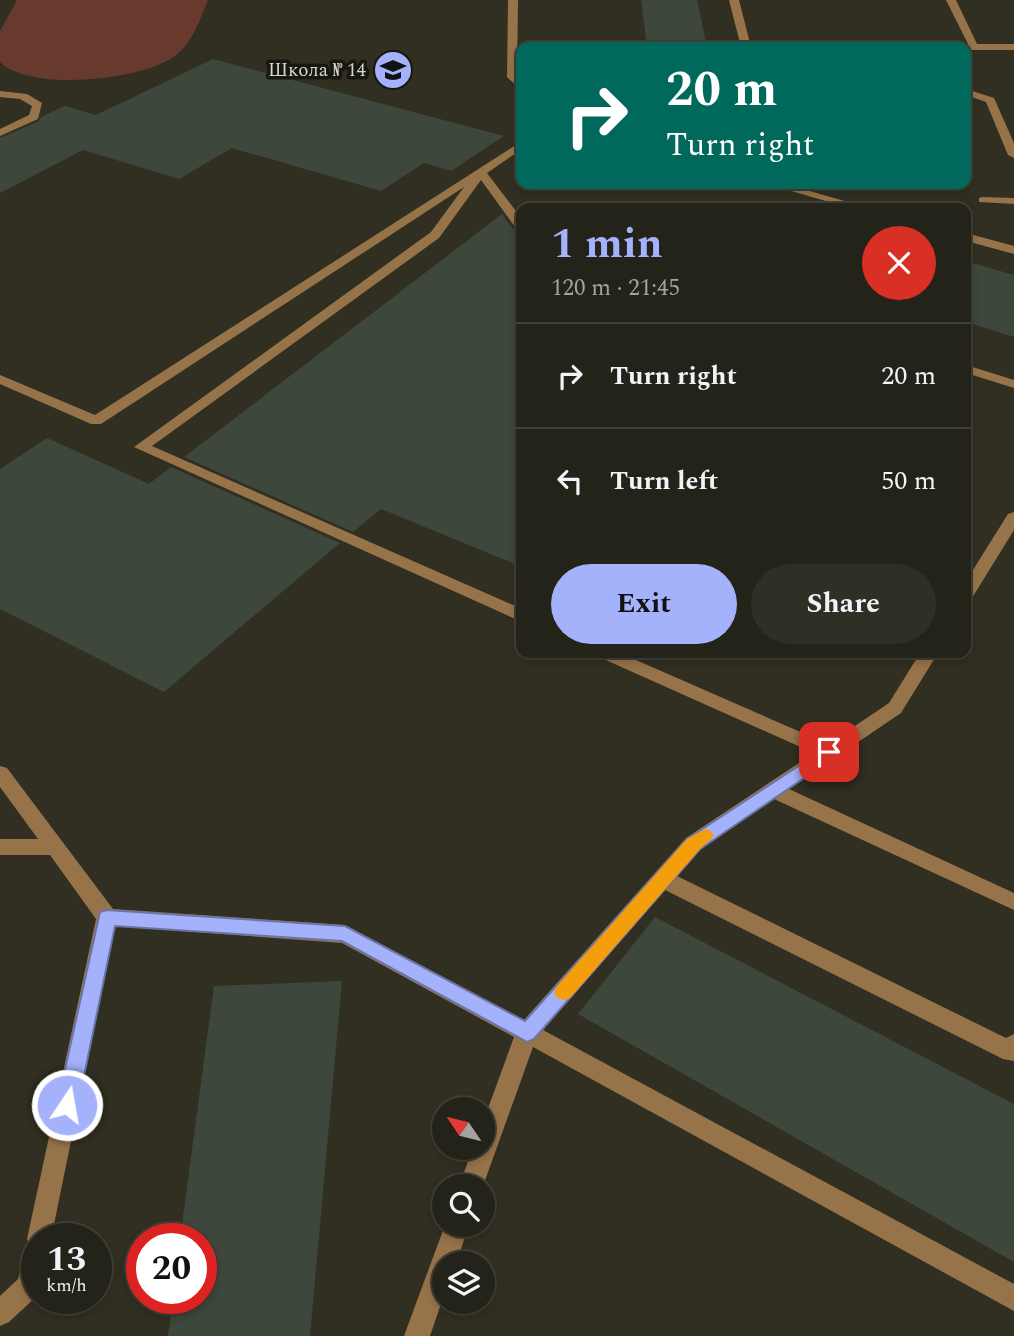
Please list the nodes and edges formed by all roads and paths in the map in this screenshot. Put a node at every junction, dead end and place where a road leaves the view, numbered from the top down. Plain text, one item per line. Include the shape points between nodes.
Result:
1 (513, 0) edge
2 (734, 0) edge
3 (951, 0) edge
4 (745, 42) edge
5 (968, 42) edge
6 (971, 47) edge
7 (1014, 47) edge
8 (516, 81) edge
9 (0, 94) edge
10 (971, 94) edge
11 (0, 134) edge
12 (516, 148) edge
13 (1014, 155) edge
14 (481, 172) junction
15 (792, 189) edge
16 (983, 200) dead end
17 (1014, 201) edge
18 (844, 203) edge
19 (516, 221) edge
20 (971, 238) edge
21 (1014, 250) edge
22 (971, 371) edge
23 (0, 379) edge
24 (1014, 384) edge
25 (19, 387) junction
26 (0, 398) edge
27 (1014, 517) edge
28 (971, 586) edge
29 (516, 613) edge
30 (616, 658) edge
31 (926, 658) edge
32 (829, 752) junction
33 (0, 773) edge
34 (773, 790) junction
35 (0, 847) edge
36 (54, 847) junction
37 (663, 879) junction
38 (1014, 902) edge
39 (107, 917) junction
40 (527, 1033) junction
41 (1014, 1044) edge
42 (475, 1174) edge
43 (42, 1223) edge
44 (453, 1237) edge
45 (21, 1293) edge
46 (1014, 1298) edge
47 (0, 1313) edge
48 (417, 1336) edge

1 - 8 lane via 512,77
2 - 4 lane
3 - 5 lane
6 - 7 lane
9 - 11 lane via 23,96 38,105 34,117
10 - 13 lane via 990,100
12 - 14 lane
14 - 19 lane
14 - 25 lane via 96,421
14 - 29 lane via 435,235 141,447
15 - 18 lane
16 - 17 lane
20 - 21 lane
22 - 24 lane
23 - 25 lane
25 - 26 lane
27 - 28 lane
30 - 32 lane
31 - 32 lane via 895,708
32 - 34 lane
33 - 36 lane
34 - 37 lane via 693,844
34 - 38 lane
35 - 36 lane
36 - 39 lane
37 - 40 lane
37 - 41 lane via 1010,1052
39 - 40 lane via 345,934
39 - 43 lane
40 - 42 lane
40 - 46 lane
44 - 48 lane
45 - 47 lane

